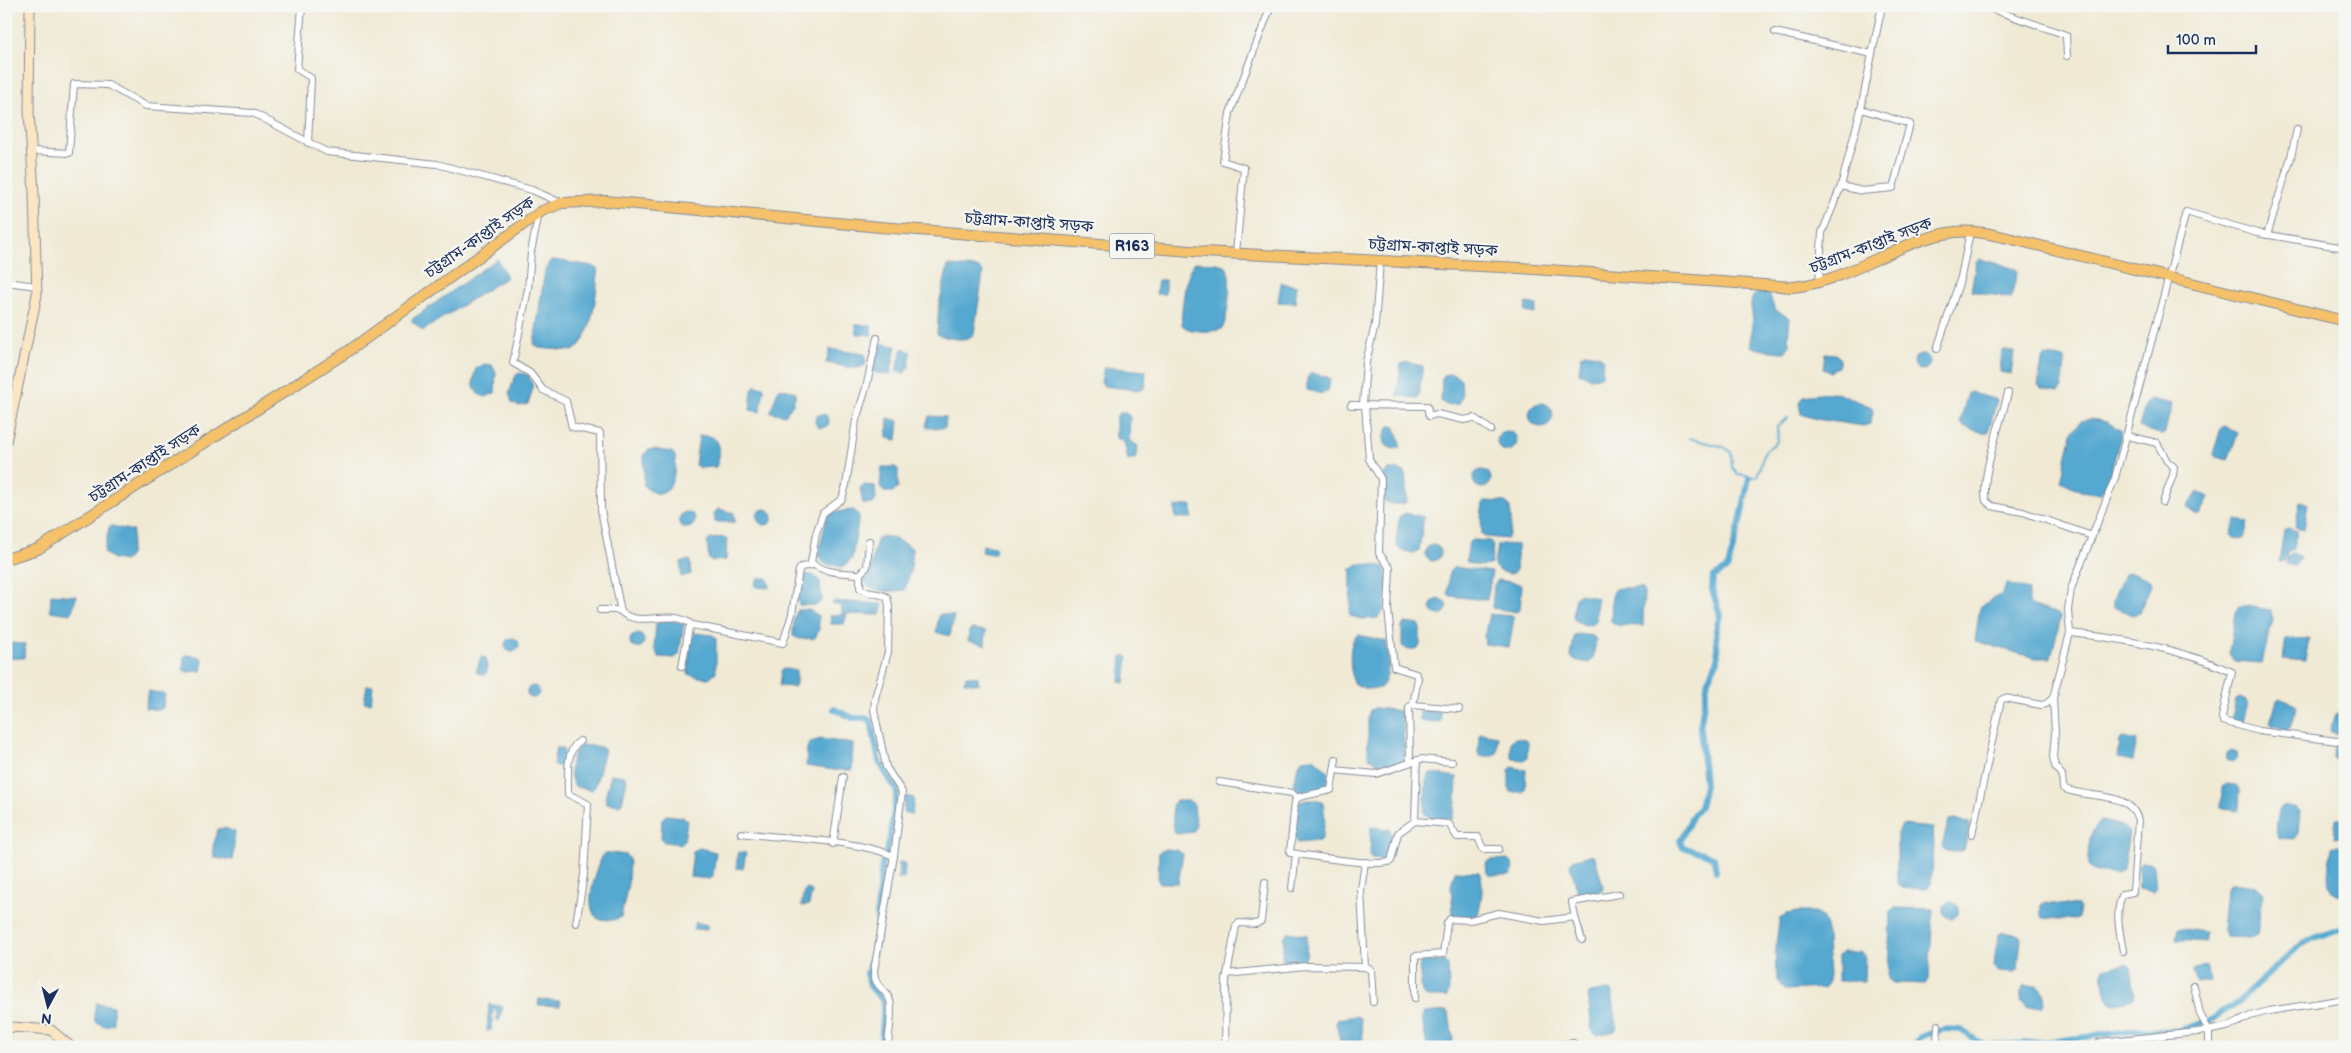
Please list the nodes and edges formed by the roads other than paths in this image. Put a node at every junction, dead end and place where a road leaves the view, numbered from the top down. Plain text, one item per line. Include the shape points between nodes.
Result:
1 (30, 6) edge
2 (302, 6) edge
3 (1271, 6) edge
4 (1882, 6) edge
5 (1983, 6) edge
6 (1775, 32) dead end
7 (1872, 54) junction
8 (2068, 56) dead end
9 (1861, 109) junction
10 (2297, 129) dead end
11 (308, 143) junction
12 (32, 150) junction
13 (1841, 186) junction
14 (562, 203) junction
15 (538, 213) junction
16 (1970, 232) junction
17 (2267, 235) junction
18 (2345, 248) edge
19 (1236, 253) junction
20 (1380, 261) junction
21 (2168, 279) junction
22 (6, 282) edge
23 (1819, 283) junction
24 (37, 286) junction
25 (2345, 321) edge
26 (877, 338) dead end
27 (1937, 349) dead end
28 (2008, 393) dead end
29 (1351, 405) dead end
30 (1364, 405) junction
31 (1491, 430) dead end
32 (2128, 436) junction
33 (6, 442) edge
34 (2163, 502) dead end
35 (2092, 536) junction
36 (869, 540) dead end
37 (6, 559) edge
38 (813, 565) junction
39 (860, 574) junction
40 (600, 610) dead end
41 (620, 610) junction
42 (692, 626) junction
43 (2070, 633) junction
44 (682, 666) dead end
45 (2053, 698) junction
46 (1413, 705) junction
47 (1459, 709) dead end
48 (580, 741) dead end
49 (2345, 742) edge
50 (1336, 759) dead end
51 (1413, 760) junction
52 (1452, 762) dead end
53 (1334, 770) junction
54 (843, 777) dead end
55 (1219, 782) dead end
56 (1297, 798) junction
57 (1415, 822) junction
58 (742, 834) dead end
59 (1972, 834) dead end
60 (832, 844) junction
61 (1499, 849) dead end
62 (1296, 854) junction
63 (894, 856) junction
64 (1365, 862) junction
65 (1265, 882) dead end
66 (1292, 888) dead end
67 (1619, 894) dead end
68 (1575, 917) junction
69 (576, 923) dead end
70 (1582, 940) dead end
71 (2123, 951) dead end
72 (1366, 967) junction
73 (1227, 974) junction
74 (2194, 986) dead end
75 (1415, 998) dead end
76 (2345, 999) edge
77 (1373, 1002) dead end
78 (1938, 1025) dead end
79 (6, 1029) edge
80 (2208, 1029) junction
81 (1937, 1041) dead end
82 (2100, 1042) dead end
83 (1573, 1043) dead end
84 (71, 1047) edge
85 (888, 1047) edge
86 (1225, 1047) edge
87 (1540, 1047) edge
88 (2209, 1047) edge

1 - 12 main road
2 - 11 street via 297,68 312,78
3 - 19 street via 1230,113 1223,162 1244,168
4 - 7 street
5 - 8 street via 2066,35
6 - 7 street
7 - 9 street
9 - 13 street
9 - 13 street via 1910,124 1908,133 1893,188 1862,191
10 - 17 street
11 - 12 street via 253,113 146,106 108,85 74,84 69,153
11 - 14 street via 326,152 436,164 532,190
12 - 24 main road
13 - 23 street via 1822,233
14 - 15 main road, চট্টগ্রাম-কাপ্তাই সড়ক / R163
14 - 19 main road, চট্টগ্রাম-কাপ্তাই সড়ক / R163 via 604,202 880,227
15 - 37 main road, চট্টগ্রাম-কাপ্তাই সড়ক / R163 via 347,352 47,543 28,554
15 - 41 street via 530,252 528,289 513,363 530,373 543,390 566,401 572,427 600,433 601,510
16 - 21 main road, চট্টগ্রাম-কাপ্তাই সড়ক / R163 via 2008,238
16 - 23 main road, চট্টগ্রাম-কাপ্তাই সড়ক / R163 via 1945,234 1916,243
16 - 27 street via 1961,277
17 - 18 street
17 - 21 street via 2186,212
19 - 20 main road, চট্টগ্রাম-কাপ্তাই সড়ক / R163
20 - 23 main road, চট্টগ্রাম-কাপ্তাই সড়ক / R163 via 1792,286
20 - 30 street via 1375,325 1366,362
21 - 25 main road, চট্টগ্রাম-কাপ্তাই সড়ক / R163
21 - 32 street
22 - 24 street
24 - 33 main road
26 - 38 street via 856,420 846,485 842,499 823,513 814,544
28 - 35 street via 1988,470 1984,490 1986,500 1992,506 2023,512
29 - 30 street
30 - 31 street via 1427,406 1429,416 1474,418
30 - 46 street via 1369,459 1381,479 1379,553 1390,568 1388,609 1394,667 1416,674
32 - 34 street via 2157,444 2166,461 2174,467
32 - 35 street
35 - 43 street via 2071,589 2068,610
36 - 39 street via 867,567
38 - 39 street
38 - 42 street via 798,570 792,614 783,643
39 - 63 street via 861,590 884,595 889,605 888,652 874,710 886,767 902,792
40 - 41 street
41 - 42 street via 627,617 653,620 670,617 684,619
42 - 44 street
43 - 45 street
43 - 49 street via 2131,640 2232,672 2223,721 2259,732
45 - 59 street via 2040,705 2001,700
45 - 71 street via 2053,757 2063,788 2128,804 2135,810 2138,820 2133,892 2123,894 2119,901
46 - 47 street
46 - 51 street via 1408,707
48 - 69 street via 571,753 568,772 568,794 588,804 584,875
50 - 53 street
51 - 52 street
51 - 53 street via 1376,774
51 - 57 street
53 - 56 street via 1331,790
54 - 60 street
55 - 56 street via 1292,793
56 - 62 street via 1290,853
57 - 61 street via 1449,824 1457,837 1478,837 1483,849
57 - 64 street via 1398,833 1391,861
58 - 60 street
60 - 63 street
62 - 64 street
62 - 66 street
63 - 85 street via 874,971 875,981 889,997 891,1005
64 - 72 street via 1361,890
65 - 73 street via 1262,919 1256,924 1237,924
67 - 68 street via 1572,902
68 - 70 street
68 - 75 street via 1544,920 1500,913 1470,920 1450,919 1443,954 1415,956
72 - 73 street via 1306,966
72 - 77 street via 1371,970 1373,979
73 - 86 street
74 - 80 street
76 - 80 street via 2269,1011 2231,1026
78 - 81 street
79 - 84 main road via 51,1030
80 - 82 street
80 - 88 street
83 - 87 street

